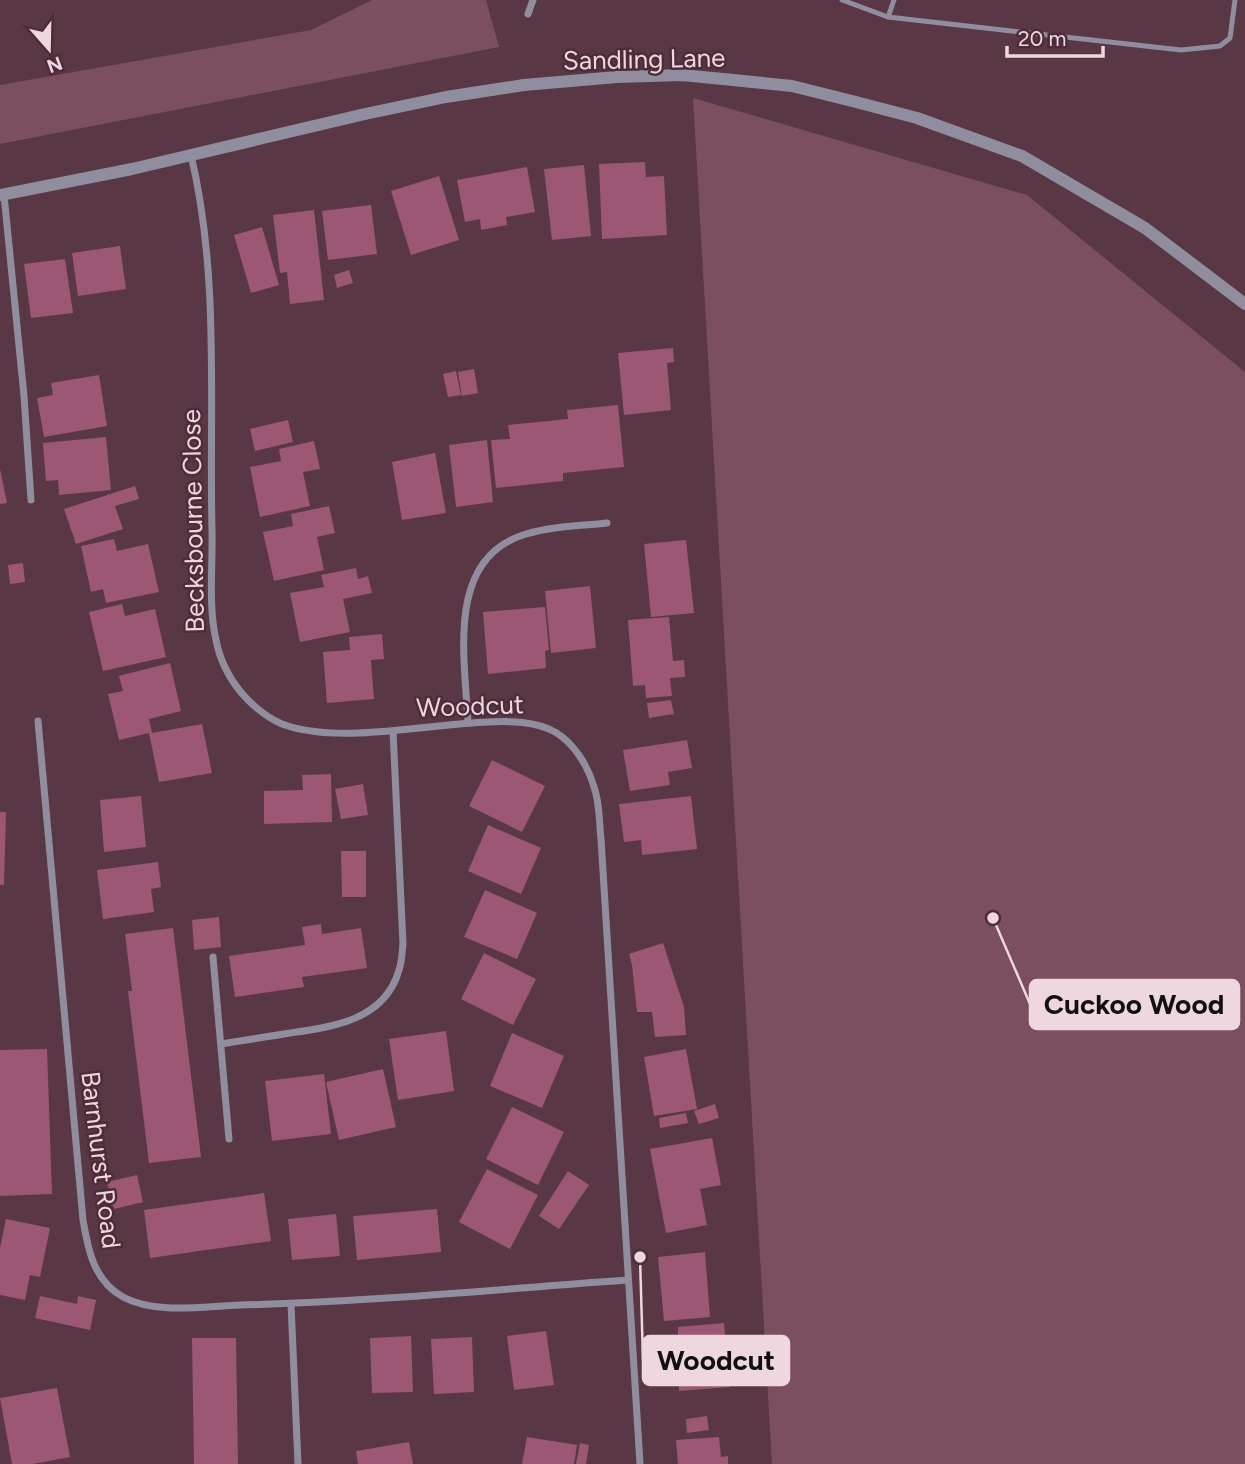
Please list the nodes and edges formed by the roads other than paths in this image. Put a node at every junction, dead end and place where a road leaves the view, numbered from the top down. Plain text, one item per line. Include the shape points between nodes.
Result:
1 (533, 0) edge
2 (842, 0) edge
3 (894, 0) edge
4 (1235, 0) edge
5 (528, 14) dead end
6 (888, 17) junction
7 (191, 155) junction
8 (2, 195) edge
9 (1245, 304) edge
10 (31, 500) dead end
11 (607, 523) dead end
12 (38, 721) dead end
13 (468, 723) junction
14 (393, 731) junction
15 (213, 957) dead end
16 (221, 1044) junction
17 (229, 1139) dead end
18 (628, 1280) junction
19 (291, 1304) junction
20 (298, 1464) edge
21 (640, 1464) edge

1 - 5 street
2 - 6 lane
3 - 6 lane
4 - 6 lane via 1230,38 1220,46 1181,50
7 - 8 street, Sandling Lane
7 - 9 street, Sandling Lane via 365,114 524,85 682,75 792,86 917,118 1022,156 1145,228
7 - 14 street, Becksbourne Close via 208,244 214,624 220,654 247,699 279,722 314,731
8 - 10 street
11 - 13 street via 524,534 493,552 480,567 465,612
12 - 19 street, Barnhurst Road via 73,1126 92,1263 111,1287 137,1302 165,1307
13 - 14 street, Woodcut
13 - 18 street, Woodcut via 526,723 553,731 573,747 595,789
14 - 16 street via 402,944 399,971 389,991 373,1009 333,1027
15 - 16 street
16 - 17 street
18 - 19 street, Barnhurst Road
18 - 21 street, Woodcut
19 - 20 street

